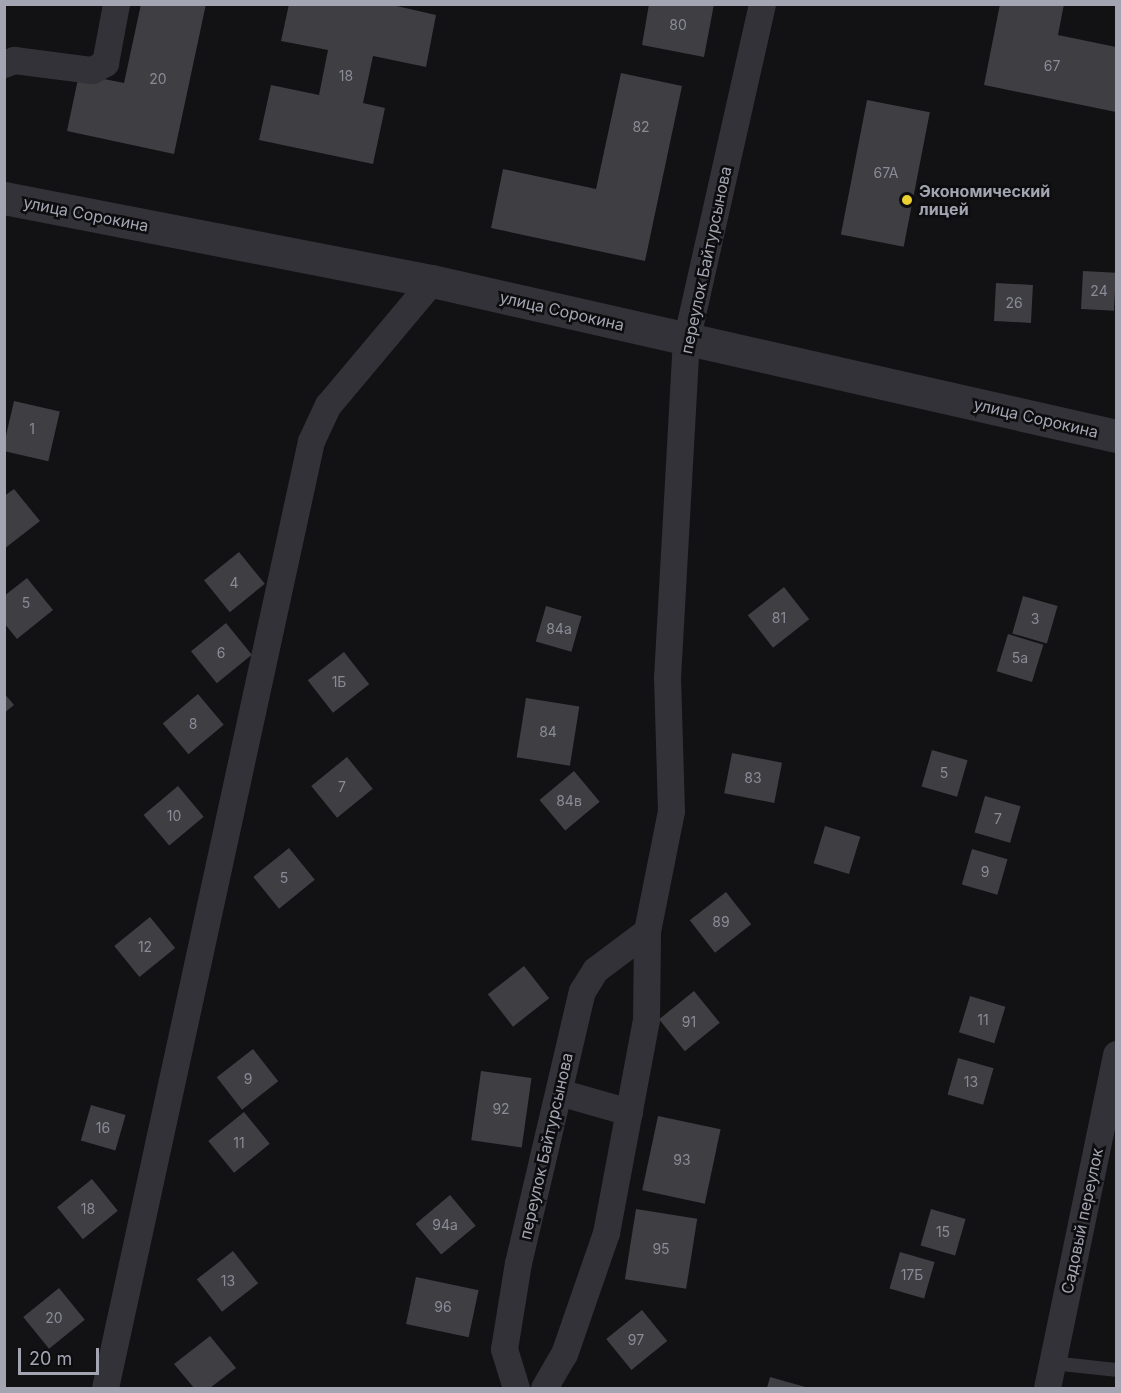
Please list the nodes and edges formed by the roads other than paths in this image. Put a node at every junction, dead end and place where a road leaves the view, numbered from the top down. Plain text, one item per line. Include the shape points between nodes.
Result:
1 (116, 4) edge
2 (762, 4) edge
3 (4, 64) edge
4 (4, 198) edge
5 (432, 281) junction
6 (686, 340) junction
7 (1116, 436) edge
8 (647, 931) junction
9 (1116, 1054) edge
10 (559, 1092) junction
11 (629, 1112) junction
12 (1052, 1362) junction
13 (1116, 1370) edge
14 (105, 1389) edge
15 (516, 1389) edge
16 (544, 1389) edge
17 (1047, 1389) edge

1 - 3 street via 105,63 92,70 14,60
2 - 6 street, переулок Байтурсынова
4 - 5 street, улица Сорокина
5 - 6 street, улица Сорокина
5 - 14 street via 328,405 311,441
6 - 7 street, улица Сорокина
6 - 8 street, переулок Байтурсынова via 667,678 670,811
8 - 10 street, переулок Байтурсынова via 595,970 582,991
8 - 11 street, переулок Байтурсынова via 646,1019
9 - 12 street, Садовый переулок
10 - 11 street
10 - 15 street, переулок Байтурсынова via 518,1263 504,1349
11 - 16 street, переулок Байтурсынова via 606,1233 564,1354
12 - 13 lane
12 - 17 street, Садовый переулок

